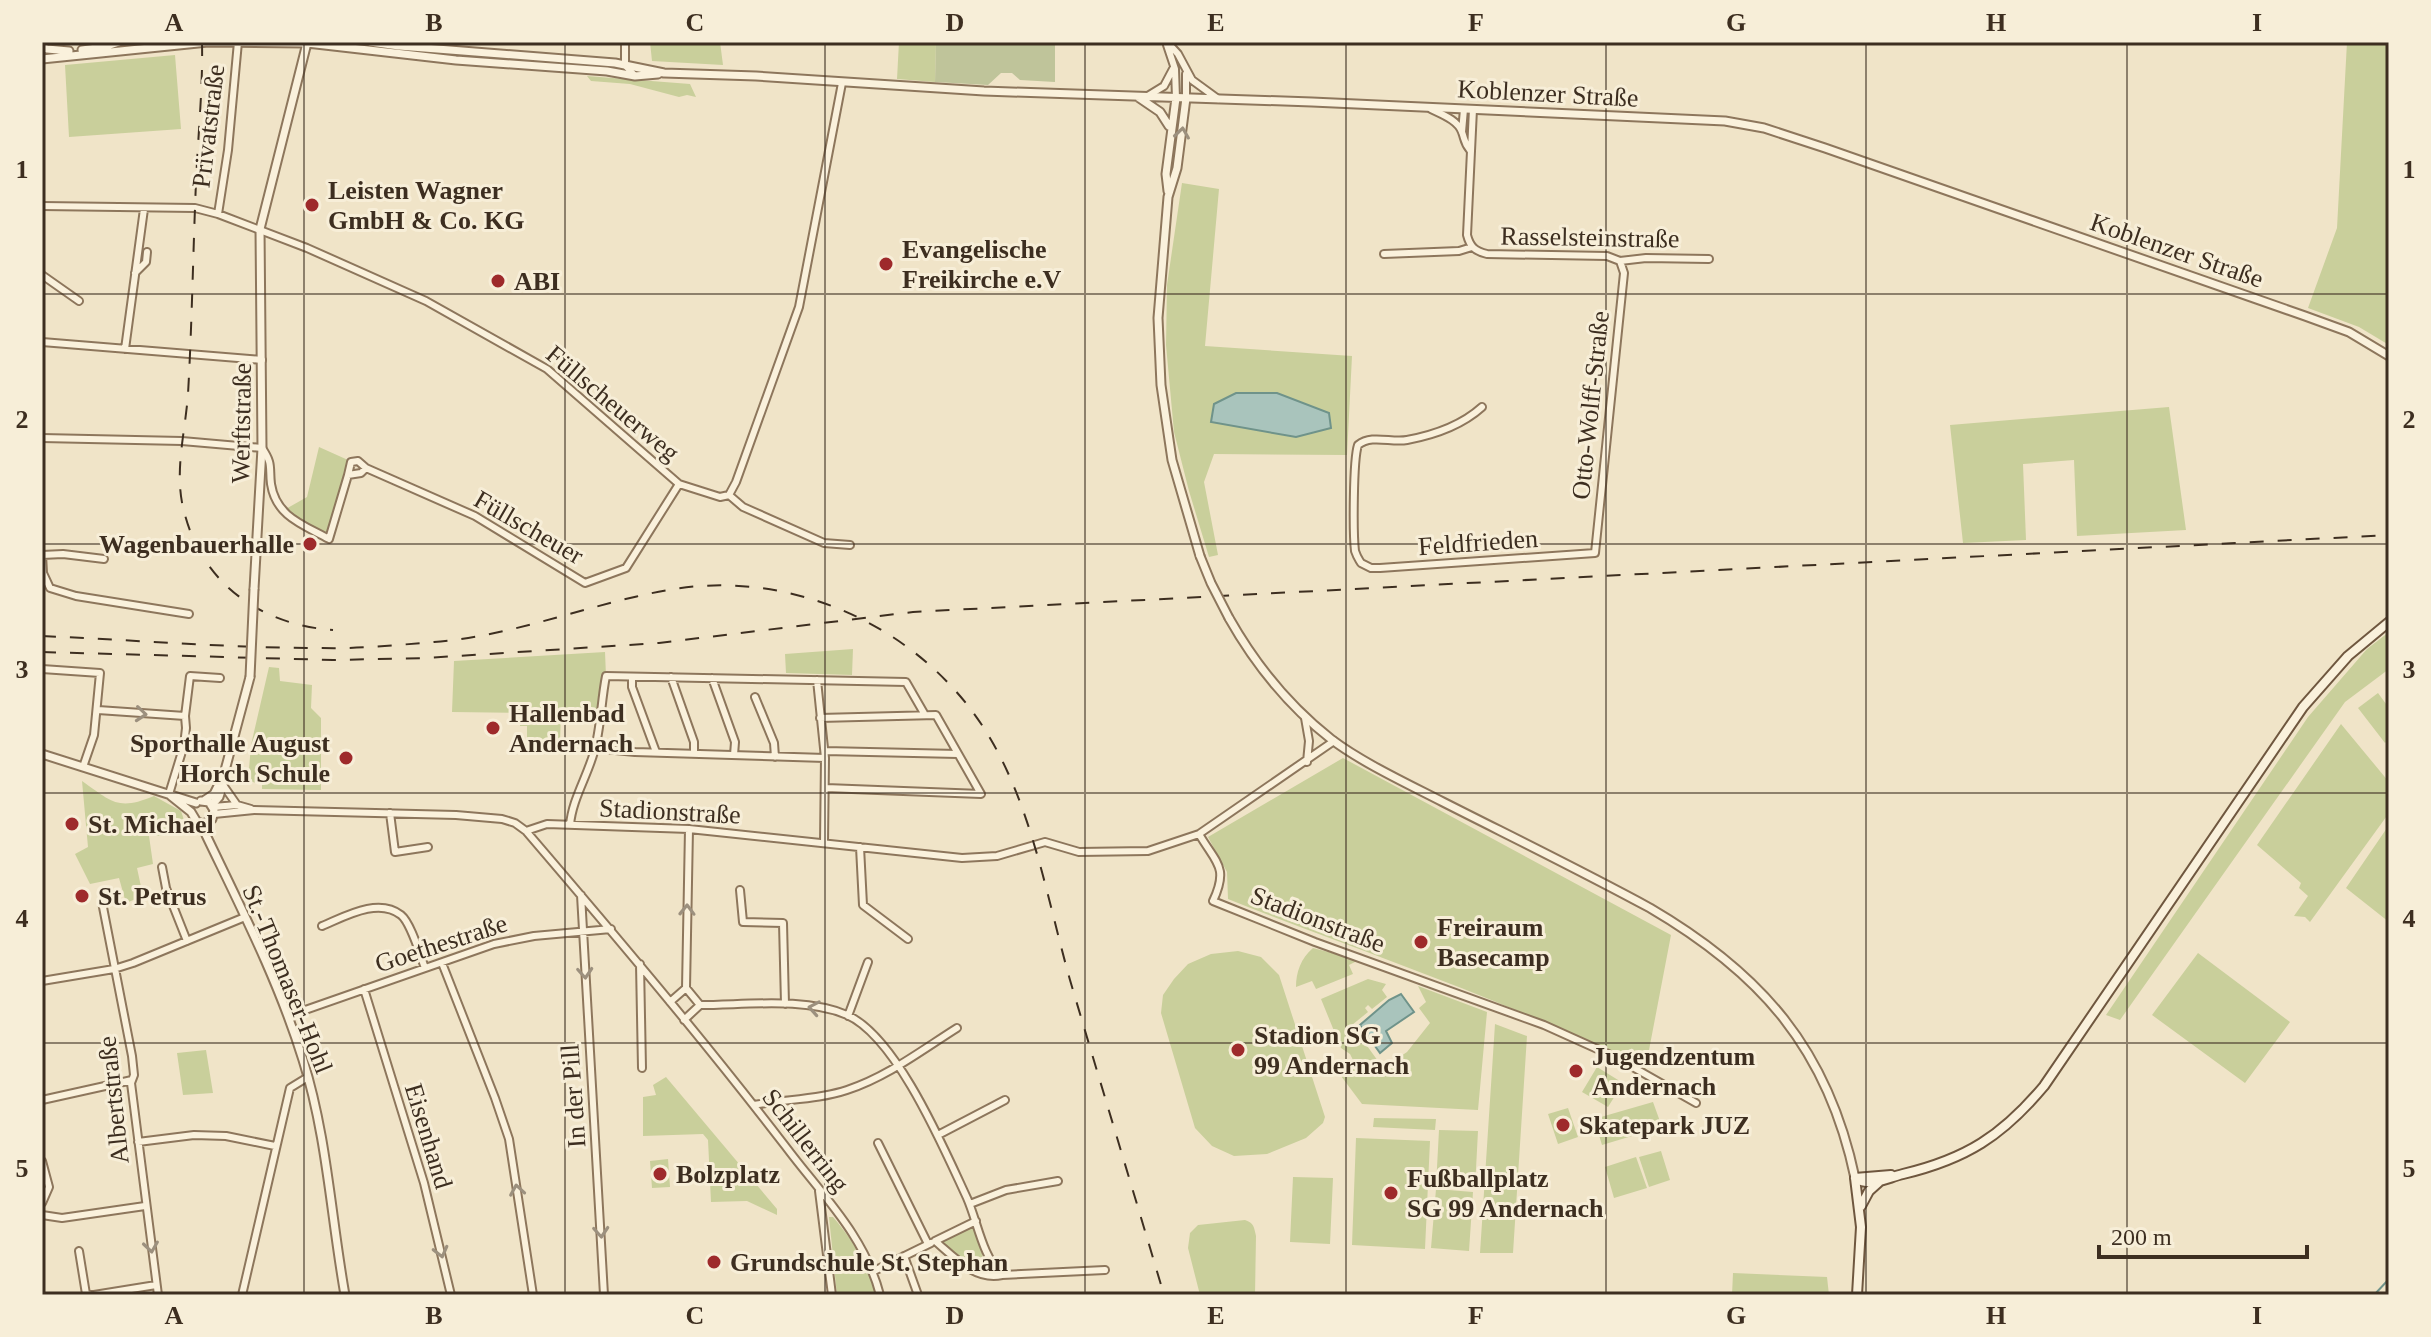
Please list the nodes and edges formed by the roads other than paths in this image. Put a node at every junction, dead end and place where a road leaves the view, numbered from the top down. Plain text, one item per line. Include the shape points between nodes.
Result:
1 (119, 42) edge
2 (238, 42) edge
3 (307, 42) edge
4 (370, 42) edge
5 (625, 42) edge
6 (1166, 42) edge
7 (42, 47) edge
8 (69, 51) junction
9 (42, 56) edge
10 (625, 65) junction
11 (1174, 65) junction
12 (1185, 70) junction
13 (611, 72) junction
14 (664, 73) junction
15 (635, 76) junction
16 (842, 83) junction
17 (1141, 97) junction
18 (1176, 98) junction
19 (1186, 98) junction
20 (1218, 99) junction
21 (1428, 107) junction
22 (1469, 109) junction
23 (1171, 130) junction
24 (1462, 132) junction
25 (1470, 150) junction
26 (1168, 197) junction
27 (42, 206) edge
28 (144, 209) junction
29 (218, 214) junction
30 (260, 229) junction
31 (1472, 247) junction
32 (147, 252) dead end
33 (1384, 254) dead end
34 (1709, 259) dead end
35 (1620, 261) junction
36 (135, 273) junction
37 (42, 275) edge
38 (79, 301) dead end
39 (42, 342) edge
40 (125, 349) junction
41 (2389, 356) edge
42 (262, 360) junction
43 (1482, 407) dead end
44 (42, 438) edge
45 (262, 448) junction
46 (366, 468) junction
47 (348, 475) junction
48 (679, 484) junction
49 (729, 495) junction
50 (850, 545) dead end
51 (1595, 553) joint
52 (42, 555) edge
53 (104, 559) dead end
54 (189, 614) dead end
55 (2389, 622) edge
56 (42, 669) edge
57 (632, 677) junction
58 (671, 677) junction
59 (220, 678) dead end
60 (712, 678) junction
61 (817, 680) junction
62 (755, 697) dead end
63 (98, 710) junction
64 (925, 715) junction
65 (185, 716) junction
66 (1305, 717) junction
67 (820, 718) junction
68 (1334, 741) junction
69 (595, 748) junction
70 (656, 752) junction
71 (42, 754) edge
72 (694, 754) junction
73 (958, 754) junction
74 (734, 755) junction
75 (825, 755) junction
76 (775, 757) junction
77 (1307, 762) junction
78 (83, 767) junction
79 (224, 774) junction
80 (223, 785) junction
81 (826, 788) junction
82 (170, 791) junction
83 (196, 803) junction
84 (237, 805) junction
85 (211, 806) junction
86 (254, 810) junction
87 (191, 812) junction
88 (390, 813) junction
89 (204, 824) junction
90 (570, 825) junction
91 (689, 829) junction
92 (526, 831) junction
93 (1199, 834) junction
94 (824, 843) junction
95 (428, 847) dead end
96 (860, 847) junction
97 (162, 867) dead end
98 (740, 890) dead end
99 (581, 895) junction
100 (102, 902) dead end
101 (245, 917) junction
102 (322, 926) dead end
103 (611, 929) junction
104 (582, 931) junction
105 (908, 939) dead end
106 (187, 941) junction
107 (868, 962) dead end
108 (442, 963) junction
109 (640, 964) junction
110 (425, 968) junction
111 (114, 969) junction
112 (42, 981) edge
113 (686, 988) junction
114 (364, 989) junction
115 (670, 1002) junction
116 (785, 1004) junction
117 (700, 1005) junction
118 (288, 1016) junction
119 (848, 1016) junction
120 (684, 1020) junction
121 (957, 1028) dead end
122 (898, 1065) junction
123 (642, 1068) dead end
124 (308, 1077) junction
125 (132, 1080) junction
126 (42, 1100) edge
127 (1005, 1100) dead end
128 (1696, 1103) dead end
129 (754, 1105) junction
130 (938, 1135) junction
131 (138, 1142) junction
132 (878, 1143) dead end
133 (275, 1146) junction
134 (42, 1161) edge
135 (1900, 1175) junction
136 (1855, 1178) junction
137 (1058, 1181) dead end
138 (1879, 1182) junction
139 (819, 1190) junction
140 (42, 1203) edge
141 (970, 1204) junction
142 (145, 1206) junction
143 (1860, 1211) junction
144 (42, 1215) edge
145 (976, 1221) junction
146 (931, 1243) junction
147 (79, 1251) dead end
148 (904, 1256) junction
149 (1105, 1270) dead end
150 (874, 1271) junction
151 (1002, 1275) junction
152 (156, 1285) junction
153 (1857, 1293) edge
154 (93, 1295) edge
155 (158, 1295) edge
156 (242, 1295) edge
157 (345, 1295) edge
158 (451, 1295) edge
159 (533, 1295) edge
160 (604, 1295) edge
161 (832, 1295) edge
162 (880, 1295) edge
163 (918, 1295) edge

1 - 8 street, Koblenzer Straße
2 - 3 street, Koblenzer Straße
2 - 9 street, Koblenzer Straße
2 - 29 street, Privatstraße
3 - 13 street, Koblenzer Straße
3 - 30 street, Werftstraße
4 - 10 street, Koblenzer Straße
5 - 10 street
6 - 11 street
6 - 12 street
7 - 8 street
8 - 9 street, Koblenzer Straße
10 - 13 street
10 - 14 street, Koblenzer Straße
10 - 15 street
11 - 17 street via 1164,86
11 - 18 street
12 - 19 street
12 - 20 street
13 - 15 street, Koblenzer Straße
14 - 15 street, Koblenzer Straße
14 - 16 street, Koblenzer Straße
16 - 17 street, Koblenzer Straße
16 - 49 street via 799,307
17 - 18 street, Koblenzer Straße
17 - 23 street
18 - 19 street, Koblenzer Straße
18 - 23 street
19 - 20 street, Koblenzer Straße
26 -> 19 street
20 - 21 street, Koblenzer Straße
21 - 22 street, Koblenzer Straße
21 - 24 street, Rasselsteinstraße
22 - 24 street, Rasselsteinstraße
22 - 25 street, Rasselsteinstraße
22 - 41 street, Koblenzer Straße via 1725,121 1764,128 2349,332
23 - 26 street
24 - 25 street, Rasselsteinstraße
25 - 31 street, Rasselsteinstraße via 1467,235
26 - 66 street, bridge via 1158,318 1172,460 1200,556 1229,618 1253,658
27 - 28 street, Füllscheuerweg
28 - 29 street, Füllscheuerweg via 195,208
28 - 36 street
29 - 30 street, Füllscheuerweg
30 - 42 street, Werftstraße
30 - 48 street, Füllscheuerweg via 426,301 547,369
31 - 33 street, Rasselsteinstraße
31 - 35 street, Rasselsteinstraße via 1487,254 1607,256
32 - 36 street via 146,262
34 - 35 street, Rasselsteinstraße
35 - 51 street, Otto-Wolff-Straße via 1624,273
36 - 40 street
37 - 38 street
39 - 40 street
40 - 42 street
42 - 45 street, Werftstraße
43 - 51 street, Feldfrieden via 1469,419 1428,434 1358,445 1357,558 1371,568
44 - 45 street
45 - 47 street via 283,513 329,539
45 - 79 street, Werftstraße, bridge via 250,677
46 - 47 street
46 - 47 street via 355,460
46 - 48 street, Füllscheuer via 475,516 585,583 626,568
48 - 49 street, Füllscheuerweg
49 - 50 street via 743,507 824,543
52 - 53 street
52 - 54 street via 50,588
55 - 135 main road via 2348,656 2303,707 2024,1110 1986,1142 1958,1157
56 - 63 street via 100,673
57 - 58 street
57 - 69 street via 606,676
57 - 70 street
58 - 60 street
58 - 72 street
59 - 65 street via 190,676
60 - 61 street
60 - 74 street via 735,742
61 - 64 street via 906,682
61 - 67 street
62 - 76 street
63 -> 65 street
63 - 78 street
64 - 67 street
64 - 73 street via 936,715
65 - 82 street via 184,745
66 - 68 street
66 - 77 street
67 - 75 street
68 - 77 street, Stadionstraße
68 - 136 street via 1650,908 1734,965 1775,1006 1808,1053 1834,1104
69 - 70 street
69 - 90 street
70 - 72 street
71 - 78 street
72 - 74 street
73 - 75 street
73 - 81 street via 981,794
74 - 76 street
75 - 76 street
75 - 81 street
77 - 93 street, Stadionstraße
78 - 82 street
79 - 80 street
79 - 85 street, Werftstraße
80 - 84 street
80 - 85 street
81 - 94 street
82 - 83 street
82 - 87 street
83 - 85 street
83 - 87 street
84 - 85 street, Schillerring
84 - 86 street, Schillerring
85 - 86 street, Schillerring
85 - 89 street via 212,819
86 - 88 street, Schillerring
87 - 89 street
88 - 92 street, Schillerring via 502,819
88 - 95 street via 395,852
89 - 101 street, St.-Thomaser-Hohl
90 - 91 street, Stadionstraße
90 - 92 street, Stadionstraße via 547,824
91 - 94 street, Stadionstraße
113 -> 91 street
92 - 99 street, Schillerring
93 - 96 street, Stadionstraße via 1148,851 1079,852 1045,842 997,856 962,858
93 - 128 street, Stadionstraße via 1221,871 1213,901 1544,1025
94 - 96 street, Stadionstraße
96 - 105 street via 863,905
97 - 106 street
98 - 116 street via 743,922 783,923
99 - 103 street, Schillerring
99 - 104 street, In der Pill
100 - 111 street, Albertstraße
101 - 106 street
101 - 118 street, St.-Thomaser-Hohl
102 - 110 street via 378,907 400,914
103 - 104 street, Goethestraße
103 - 109 street, Schillerring
104 - 108 street, Goethestraße via 494,944
104 -> 160 street, In der Pill
106 - 111 street
107 - 119 street
108 - 110 street, Goethestraße
159 -> 108 street via 509,1139
109 - 115 street, Schillerring
109 - 123 street
110 - 114 street, Goethestraße
111 - 112 street
111 - 125 street, Albertstraße
113 - 115 street
113 - 117 street
114 - 118 street, Goethestraße
114 -> 158 street, Eisenhand via 424,1183
115 - 120 street, Schillerring
116 - 117 street
119 -> 116 street
117 - 120 street
118 - 124 street, St.-Thomaser-Hohl
119 - 122 street via 884,1044
120 - 129 street, Schillerring
121 - 122 street
122 - 129 street via 849,1090
122 - 130 street
124 - 133 street via 290,1088
124 - 157 street, St.-Thomaser-Hohl
125 - 126 street
125 - 131 street, Albertstraße
127 - 130 street
129 - 139 street, Schillerring
130 - 141 street
131 - 133 street via 194,1135
131 - 142 street, Albertstraße
132 - 146 street
133 - 156 street
134 - 140 street via 49,1187
135 - 136 main road
135 - 138 main road
136 - 138 main road
136 - 143 main road
137 - 141 street via 1006,1190
138 - 143 main road
139 - 150 street, Schillerring via 858,1240
139 - 161 street
141 - 145 street
142 - 144 street via 62,1218
142 -> 152 street, Albertstraße
143 - 153 main road
145 - 146 street
145 - 151 street via 991,1265
146 - 148 street
146 - 151 street via 974,1272 990,1278
147 - 154 street via 86,1294
148 - 150 street
148 - 163 street
149 - 151 street
150 - 162 street, Schillerring
152 - 154 street
152 - 155 street, Albertstraße

